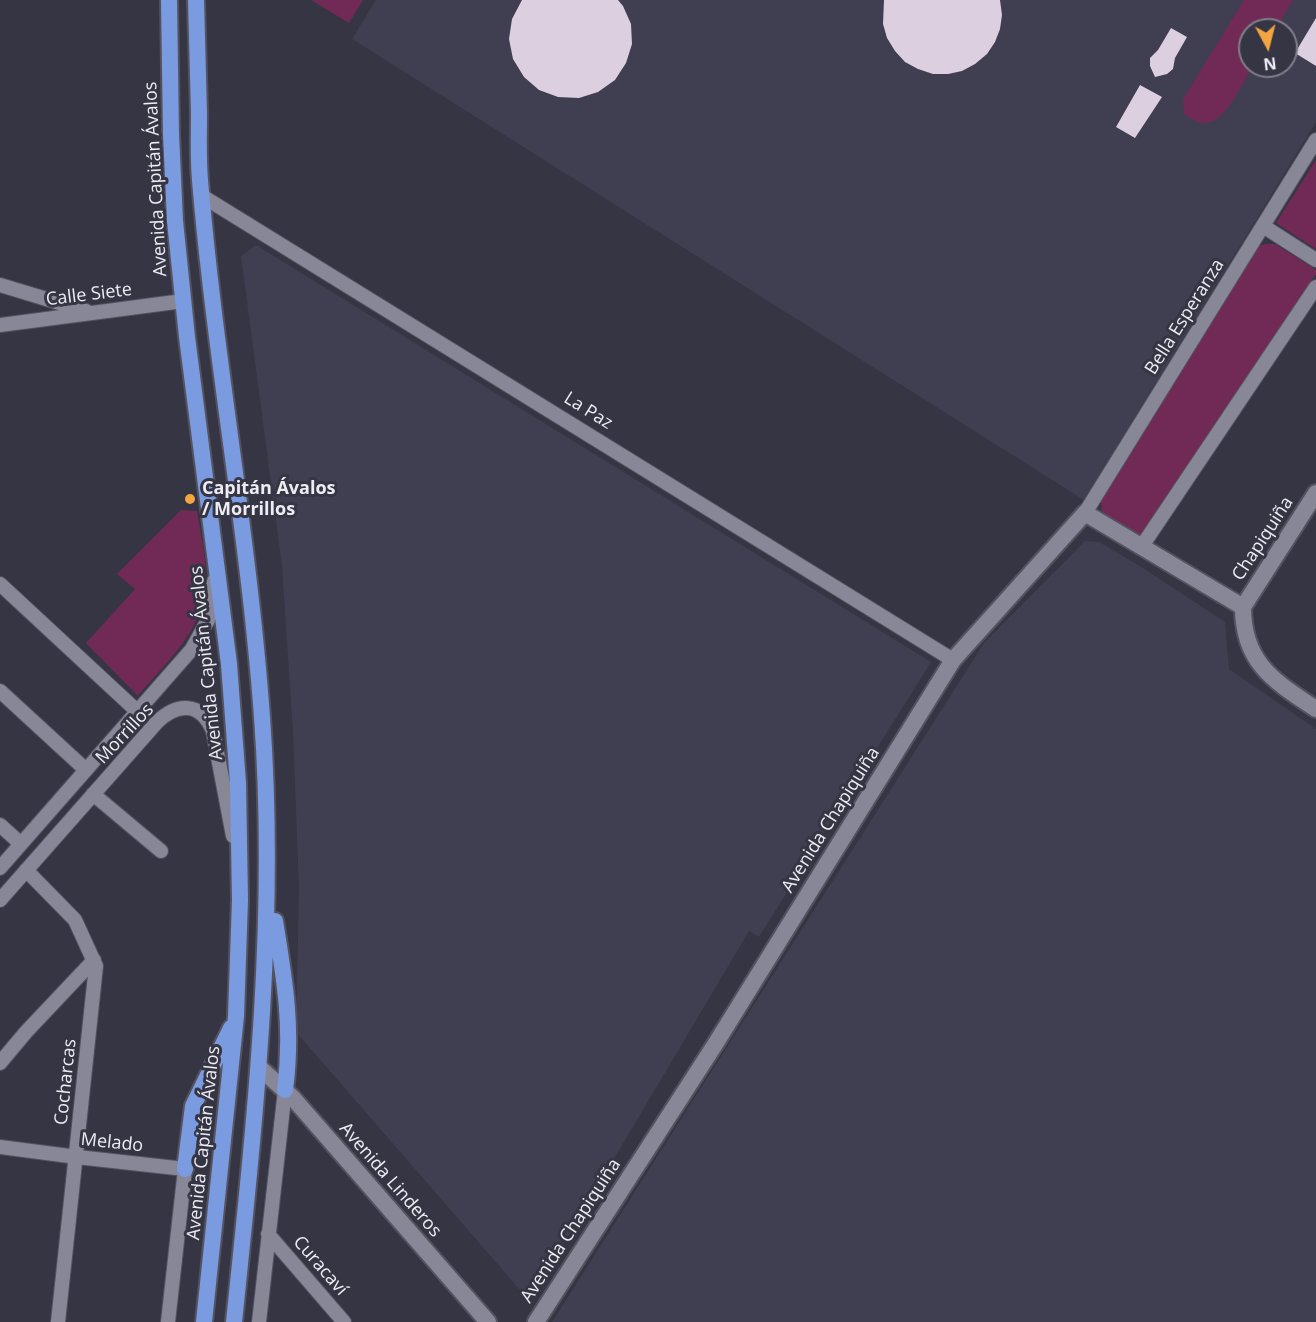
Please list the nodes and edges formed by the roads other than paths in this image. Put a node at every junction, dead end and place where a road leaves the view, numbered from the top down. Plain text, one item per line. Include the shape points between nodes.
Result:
1 (169, 0) edge
2 (196, 0) edge
3 (1316, 140) edge
4 (202, 196) junction
5 (1263, 226) junction
6 (1316, 260) edge
7 (0, 285) edge
8 (1316, 287) edge
9 (183, 301) junction
10 (91, 313) junction
11 (0, 325) edge
12 (1316, 494) edge
13 (1085, 513) junction
14 (1142, 546) junction
15 (215, 552) junction
16 (0, 584) edge
17 (1243, 607) junction
18 (953, 660) junction
19 (0, 691) edge
20 (1316, 709) edge
21 (138, 712) junction
22 (86, 770) junction
23 (93, 794) junction
24 (0, 825) edge
25 (21, 844) junction
26 (161, 851) dead end
27 (0, 868) edge
28 (240, 869) junction
29 (26, 870) junction
30 (268, 877) junction
31 (0, 900) edge
32 (94, 960) junction
33 (236, 1016) junction
34 (0, 1063) edge
35 (260, 1068) junction
36 (285, 1090) junction
37 (0, 1147) edge
38 (76, 1157) junction
39 (185, 1169) junction
40 (268, 1234) junction
41 (58, 1322) edge
42 (168, 1322) edge
43 (204, 1322) edge
44 (234, 1322) edge
45 (259, 1322) edge
46 (344, 1322) edge
47 (488, 1322) edge
48 (536, 1322) edge

1 - 9 highway, Avenida Capitán Ávalos via 172,180
2 - 4 highway
3 - 5 street, Bella Esperanza
4 - 18 street, La Paz
4 - 30 highway via 257,656
5 - 6 street
5 - 13 street, Bella Esperanza
7 - 10 street
8 - 14 street
9 - 10 street, Calle Siete
9 - 15 highway, Avenida Capitán Ávalos
10 - 11 street, Calle Siete
12 - 17 street, Chapiquiña
13 - 14 street
13 - 18 street, Avenida Chapiquiña
14 - 17 street
15 - 21 street, Morrillos via 213,588 204,630 184,660
15 - 28 highway, Avenida Capitán Ávalos via 236,745
16 - 21 street
17 - 20 street via 1244,630 1258,663 1277,682
18 - 48 street, Avenida Chapiquiña via 716,1043
19 - 22 street
21 - 22 street, Morrillos
22 - 25 street, Morrillos
23 - 26 street
23 - 28 street, Morrillos via 162,717 181,709 197,710 213,731
23 - 29 street, Morrillos
24 - 25 street
25 - 27 street, Morrillos
28 - 33 highway, Avenida Capitán Ávalos
29 - 31 street, Morrillos
29 - 32 street, Cocharcas via 75,920
30 - 35 highway
30 - 36 highway via 289,1020
32 - 34 street
32 - 38 street, Cocharcas
33 - 35 highway
33 - 39 highway via 193,1106
33 - 43 highway, Avenida Capitán Ávalos
35 - 36 street, Avenida Linderos
35 - 44 highway
36 - 40 street
36 - 47 street, Avenida Linderos
37 - 38 street, Melado
38 - 39 street, Melado
38 - 41 street, Cocharcas
39 - 42 street, Avenida Capitán Ávalos
40 - 45 street
40 - 46 street, Curacaví

